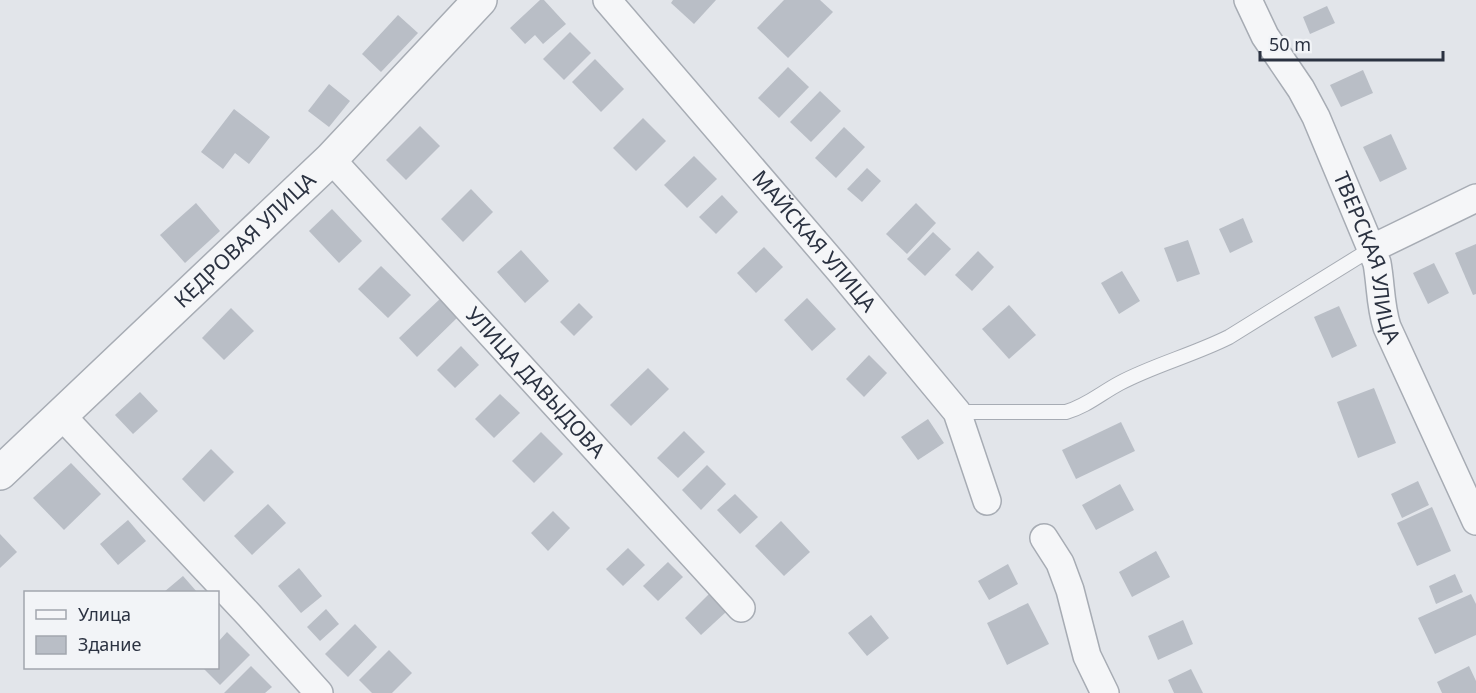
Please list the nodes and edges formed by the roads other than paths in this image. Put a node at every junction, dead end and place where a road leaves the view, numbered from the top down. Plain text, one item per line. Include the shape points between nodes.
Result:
1 (480, 0) edge
2 (607, 0) edge
3 (1248, 0) edge
4 (331, 159) junction
5 (1476, 198) edge
6 (1371, 249) junction
7 (957, 412) junction
8 (61, 415) junction
9 (0, 473) edge
10 (987, 501) dead end
11 (1476, 521) edge
12 (1044, 538) dead end
13 (741, 608) dead end
14 (319, 693) edge
15 (1105, 693) edge

1 - 4 street, КЕДРОВАЯ УЛИЦА
2 - 7 street, МАЙСКАЯ УЛИЦА
3 - 6 street, ТВЕРСКАЯ УЛИЦА via 1265,36 1316,117
4 - 8 street, КЕДРОВАЯ УЛИЦА
4 - 13 street, УЛИЦА ДАВЫДОВА
5 - 6 street
6 - 7 lane via 1228,337 1119,384 1082,408 1066,412
6 - 11 street, ТВЕРСКАЯ УЛИЦА via 1387,327
7 - 10 street, МАЙСКАЯ УЛИЦА
8 - 9 street, КЕДРОВАЯ УЛИЦА
8 - 14 street
12 - 15 street via 1060,563 1087,656

